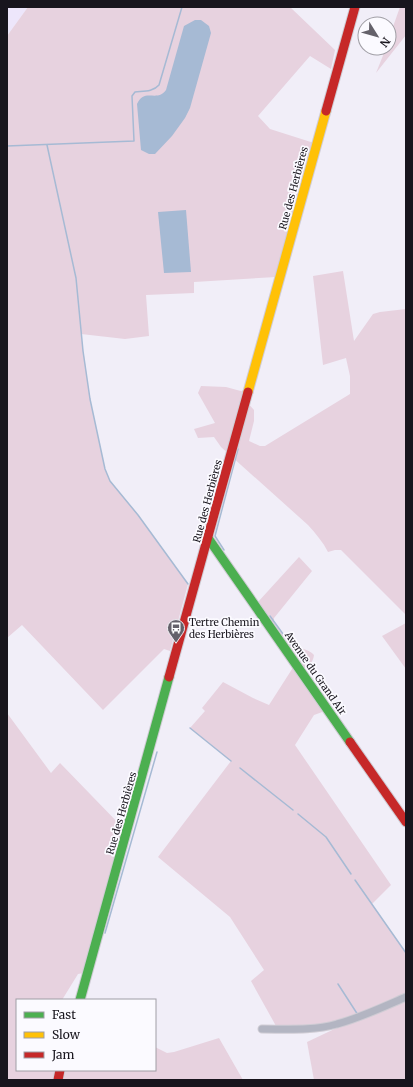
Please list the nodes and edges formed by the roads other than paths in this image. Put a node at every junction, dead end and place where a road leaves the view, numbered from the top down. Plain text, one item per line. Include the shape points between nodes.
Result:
1 (355, 7) edge
2 (208, 538) junction
3 (406, 822) edge
4 (406, 997) edge
5 (80, 999) edge
6 (262, 1029) dead end

1 - 2 street, Rue des Herbières
2 - 3 street, Avenue du Grand Air
2 - 5 street, Rue des Herbières
4 - 6 street via 336,1024 312,1028

